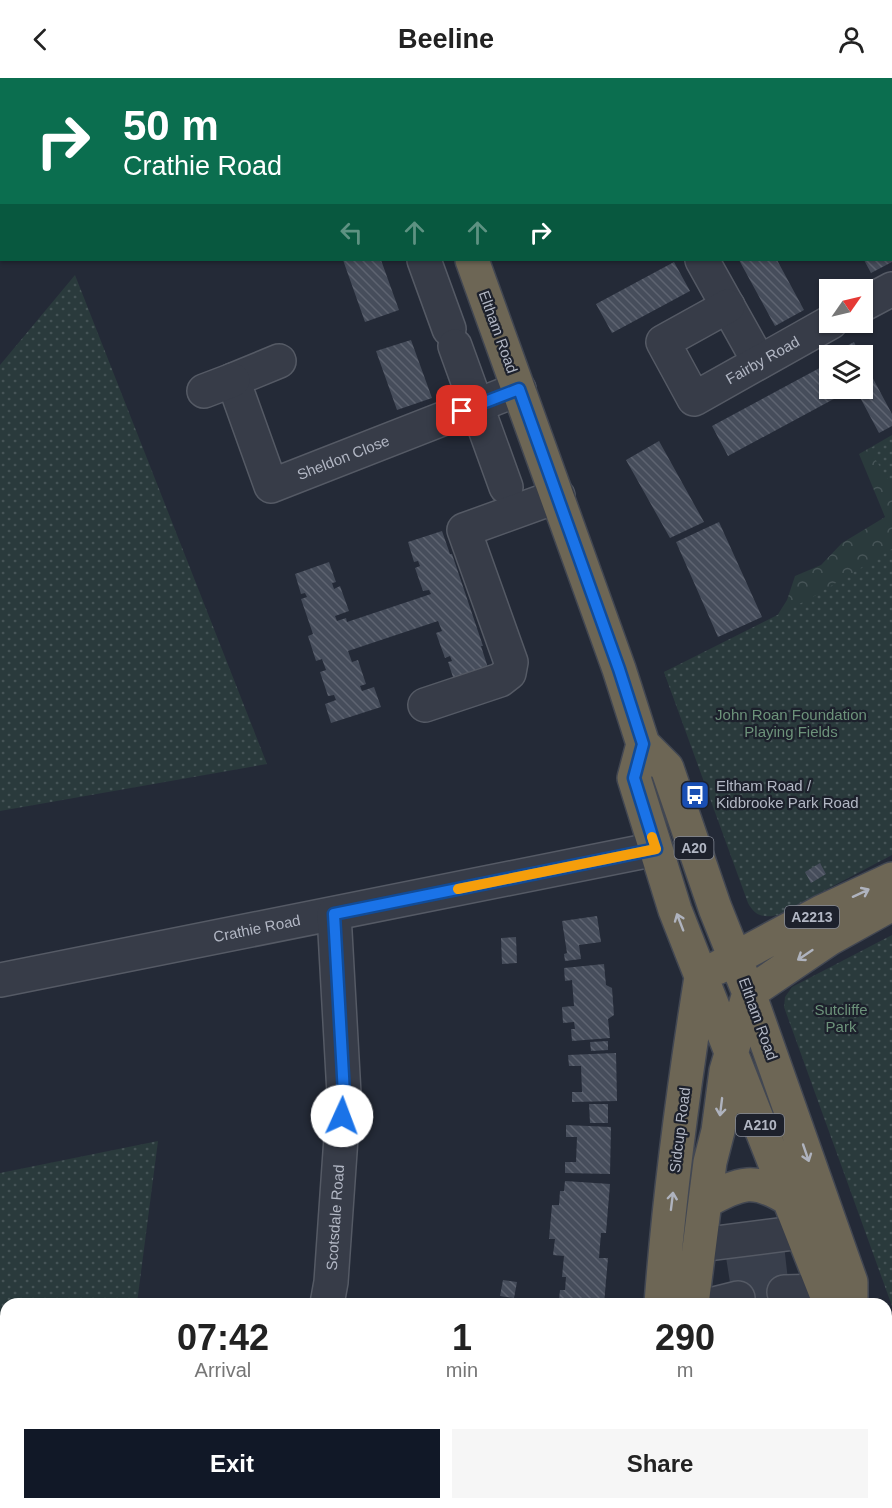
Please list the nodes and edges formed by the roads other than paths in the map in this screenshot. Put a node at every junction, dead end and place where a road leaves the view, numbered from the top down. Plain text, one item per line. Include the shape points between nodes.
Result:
1 (424, 261) edge
2 (472, 261) edge
3 (703, 261) edge
4 (892, 289) edge
5 (873, 299) edge
6 (728, 306) junction
7 (819, 329) edge
8 (279, 361) dead end
9 (759, 362) junction
10 (233, 380) junction
11 (519, 389) junction
12 (204, 391) dead end
13 (476, 406) junction
14 (506, 487) dead end
15 (558, 496) junction
16 (425, 705) dead end
17 (643, 744) junction
18 (656, 849) junction
19 (892, 879) edge
20 (892, 904) edge
21 (334, 914) junction
22 (718, 968) junction
23 (0, 980) edge
24 (740, 1021) junction
25 (790, 1200) junction
26 (705, 1202) junction
27 (802, 1232) junction
28 (700, 1245) junction
29 (784, 1293) tunnel mouth
30 (328, 1298) edge
31 (661, 1298) edge
32 (693, 1298) edge
33 (828, 1298) edge
34 (836, 1298) edge
35 (838, 1298) edge

1 - 13 street
2 - 11 highway, Eltham Road / A20
3 - 6 street
4 - 5 street
6 - 9 street
6 - 9 street, Fairby Road via 663,342 694,399
7 - 9 street, Fairby Road
8 - 10 street
10 - 12 street
10 - 13 street, Sheldon Close via 271,486
11 - 13 street, Sheldon Close
11 - 15 highway, Eltham Road / A20
13 - 14 street
15 - 16 street via 464,530 511,662 509,673 500,680
15 - 17 highway, Eltham Road / A20
17 - 18 highway, Eltham Road / A20 via 634,778
17 - 22 highway, Eltham Road / A20 via 667,768
18 - 21 street, Crathie Road
22 -> 18 highway, Eltham Road / A20 via 675,910
22 -> 19 highway, A2213
20 -> 24 highway, A2213 via 829,939
21 - 23 street, Crathie Road
21 - 30 street, Scotsdale Road via 344,1094
22 - 24 highway, Eltham Road / A20
22 - 24 highway, Eltham Road / A20
31 -> 22 highway, Sidcup Road / A20 via 687,1063
24 - 25 highway, Eltham Road / A210
24 -> 26 highway via 726,1071
24 -> 35 highway, Eltham Road / A20 via 851,1282
25 - 26 highway via 758,1184 723,1192
25 - 27 highway, Eltham Road / A210
26 - 28 highway
27 - 28 street via 754,1245
27 - 34 highway, Eltham Road / A210
28 - 32 highway
29 - 33 street

